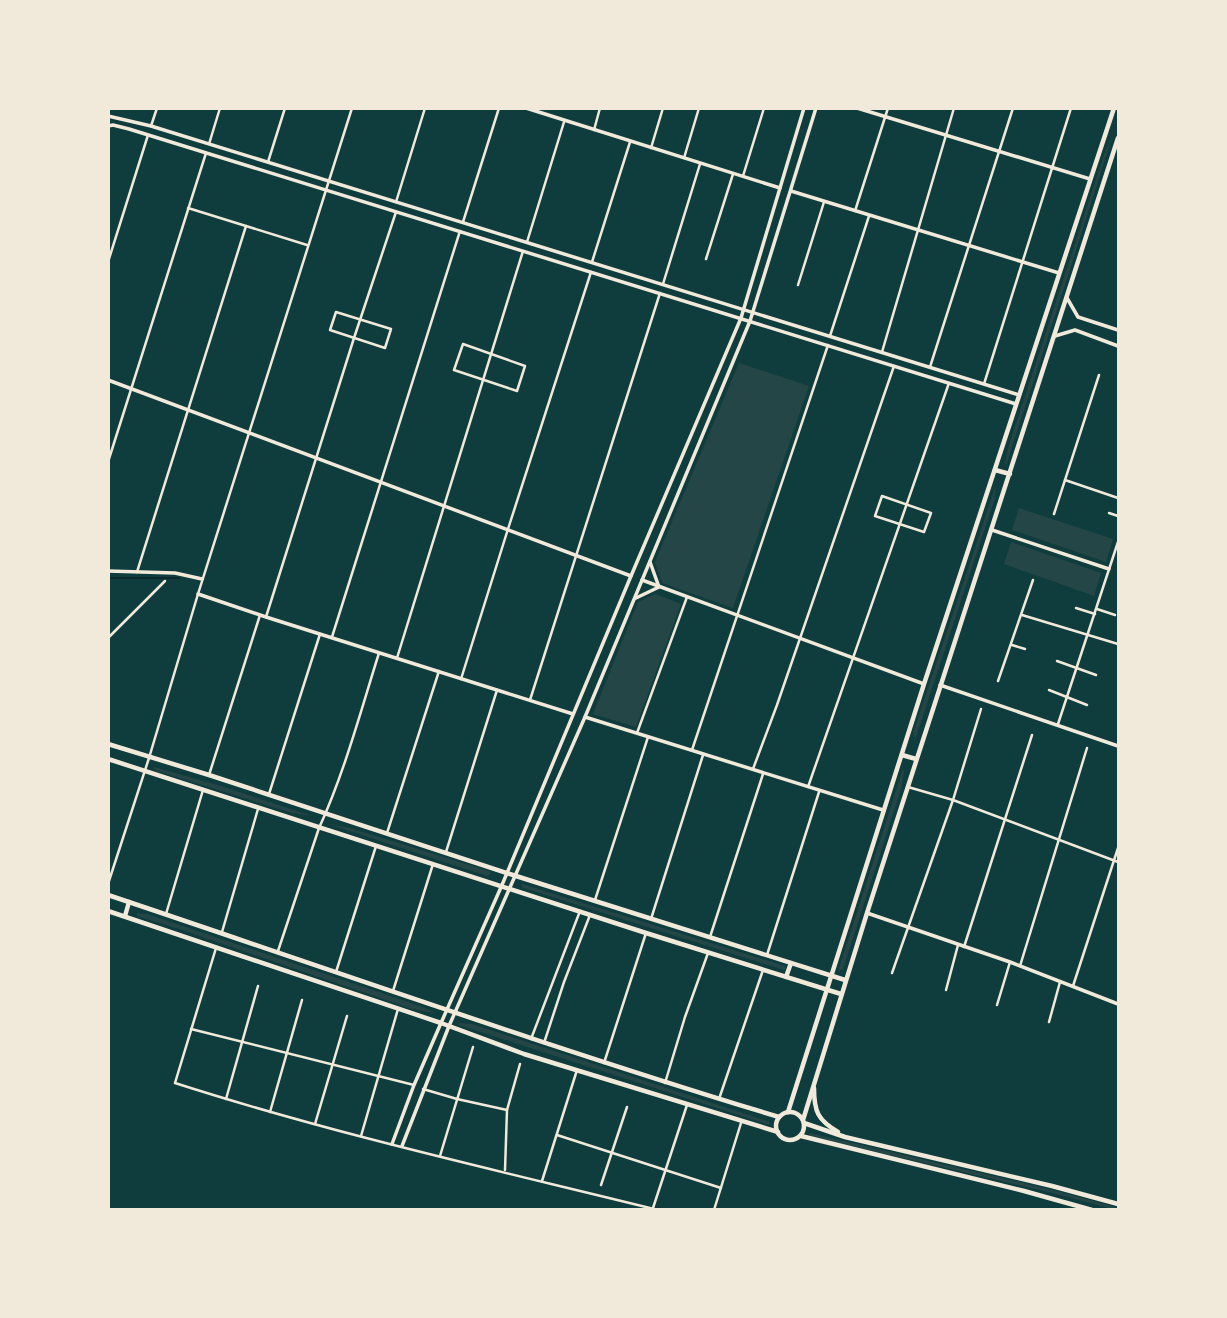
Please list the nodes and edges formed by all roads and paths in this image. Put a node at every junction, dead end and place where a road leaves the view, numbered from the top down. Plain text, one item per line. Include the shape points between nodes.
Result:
1 (157, 108) edge
2 (220, 108) edge
3 (285, 108) edge
4 (352, 108) edge
5 (425, 108) edge
6 (499, 108) edge
7 (526, 108) edge
8 (600, 108) edge
9 (663, 108) edge
10 (764, 108) edge
11 (804, 108) edge
12 (816, 108) edge
13 (857, 108) edge
14 (888, 108) edge
15 (954, 108) edge
16 (1013, 108) edge
17 (1071, 108) edge
18 (699, 109) edge
19 (1115, 112) edge
20 (108, 116) edge
21 (885, 117) junction
22 (565, 121) junction
23 (108, 126) edge
24 (151, 126) junction
25 (594, 130) junction
26 (148, 135) junction
27 (946, 135) junction
28 (1118, 138) edge
29 (630, 141) junction
30 (209, 144) junction
31 (651, 148) junction
32 (999, 152) junction
33 (206, 153) junction
34 (684, 158) junction
35 (268, 162) junction
36 (700, 163) junction
37 (1052, 168) junction
38 (733, 174) junction
39 (743, 177) junction
40 (1090, 179) junction
41 (329, 181) junction
42 (780, 188) junction
43 (326, 190) junction
44 (791, 191) junction
45 (396, 202) junction
46 (824, 202) junction
47 (188, 208) junction
48 (855, 211) junction
49 (396, 212) junction
50 (869, 215) junction
51 (463, 222) junction
52 (246, 226) junction
53 (917, 230) junction
54 (460, 231) junction
55 (497, 233) junction
56 (494, 242) junction
57 (527, 242) junction
58 (307, 245) junction
59 (969, 246) junction
60 (523, 251) junction
61 (706, 259) dead end
62 (108, 262) edge
63 (592, 262) junction
64 (1022, 262) junction
65 (621, 271) junction
66 (592, 272) junction
67 (1059, 273) junction
68 (753, 279) junction
69 (619, 280) junction
70 (762, 282) junction
71 (663, 284) junction
72 (798, 285) dead end
73 (660, 293) junction
74 (1067, 298) junction
75 (744, 309) junction
76 (752, 312) junction
77 (741, 318) junction
78 (360, 319) junction
79 (750, 321) junction
80 (1118, 330) edge
81 (830, 336) junction
82 (1055, 336) junction
83 (354, 338) junction
84 (828, 345) junction
85 (1118, 346) edge
86 (882, 352) junction
87 (490, 354) junction
88 (894, 366) junction
89 (930, 367) junction
90 (1099, 375) dead end
91 (482, 379) junction
92 (108, 380) edge
93 (949, 383) junction
94 (984, 384) junction
95 (992, 386) junction
96 (132, 389) junction
97 (990, 394) junction
98 (1019, 395) junction
99 (1016, 404) junction
100 (189, 411) junction
101 (249, 433) junction
102 (687, 445) junction
103 (697, 449) junction
104 (317, 459) junction
105 (108, 462) edge
106 (995, 470) junction
107 (1010, 474) junction
108 (1065, 480) junction
109 (380, 483) junction
110 (1118, 498) edge
111 (906, 504) junction
112 (444, 506) junction
113 (1109, 513) dead end
114 (1054, 514) dead end
115 (1118, 516) edge
116 (899, 523) junction
117 (508, 530) junction
118 (992, 530) junction
119 (1118, 541) edge
120 (577, 555) junction
121 (650, 561) junction
122 (1109, 569) junction
123 (108, 571) edge
124 (137, 572) junction
125 (631, 576) junction
126 (202, 579) junction
127 (642, 580) junction
128 (1033, 580) dead end
129 (165, 581) dead end
130 (659, 587) junction
131 (198, 594) junction
132 (687, 597) junction
133 (634, 598) junction
134 (1076, 607) dead end
135 (1097, 609) junction
136 (1095, 614) junction
137 (260, 615) junction
138 (737, 615) junction
139 (1022, 615) junction
140 (1115, 615) dead end
141 (266, 617) junction
142 (320, 634) junction
143 (1089, 634) junction
144 (108, 638) edge
145 (332, 638) junction
146 (799, 638) junction
147 (1118, 644) edge
148 (1012, 645) junction
149 (602, 646) junction
150 (1025, 649) dead end
151 (612, 651) junction
152 (379, 653) junction
153 (397, 658) junction
154 (853, 658) junction
155 (1057, 661) dead end
156 (1077, 669) junction
157 (439, 671) junction
158 (1096, 675) dead end
159 (461, 679) junction
160 (998, 681) dead end
161 (924, 684) junction
162 (940, 685) junction
163 (497, 690) junction
164 (1049, 690) dead end
165 (1067, 697) junction
166 (530, 700) junction
167 (1087, 705) dead end
168 (981, 709) dead end
169 (573, 714) junction
170 (585, 717) junction
171 (1057, 726) junction
172 (637, 733) junction
173 (1032, 735) dead end
174 (648, 737) junction
175 (108, 744) edge
176 (1118, 746) edge
177 (1087, 748) dead end
178 (692, 750) junction
179 (703, 754) junction
180 (902, 755) junction
181 (149, 758) junction
182 (108, 759) edge
183 (916, 759) junction
184 (753, 769) junction
185 (145, 771) junction
186 (764, 773) junction
187 (209, 775) junction
188 (808, 787) junction
189 (907, 787) junction
190 (203, 790) junction
191 (819, 790) junction
192 (268, 795) junction
193 (953, 800) junction
194 (258, 809) junction
195 (885, 811) junction
196 (325, 813) junction
197 (1004, 819) junction
198 (319, 828) junction
199 (387, 833) junction
200 (1060, 840) junction
201 (376, 846) junction
202 (1118, 848) edge
203 (446, 852) junction
204 (1116, 862) edge
205 (433, 864) junction
206 (508, 873) junction
207 (516, 876) junction
208 (108, 884) edge
209 (502, 885) junction
210 (510, 888) junction
211 (108, 895) edge
212 (595, 900) junction
213 (129, 902) junction
214 (108, 911) edge
215 (580, 911) junction
216 (867, 913) junction
217 (166, 914) junction
218 (590, 915) junction
219 (125, 916) junction
220 (651, 919) junction
221 (908, 927) junction
222 (222, 932) junction
223 (646, 933) junction
224 (710, 937) junction
225 (958, 945) junction
226 (216, 946) junction
227 (964, 947) junction
228 (278, 952) junction
229 (708, 952) junction
230 (767, 955) junction
231 (1010, 962) junction
232 (791, 963) junction
233 (1020, 966) junction
234 (763, 970) junction
235 (336, 972) junction
236 (892, 973) dead end
237 (832, 975) junction
238 (786, 976) junction
239 (845, 980) junction
240 (1060, 982) junction
241 (258, 986) dead end
242 (1073, 986) junction
243 (827, 989) junction
244 (946, 990) dead end
245 (393, 991) junction
246 (841, 994) junction
247 (302, 1000) dead end
248 (1118, 1004) edge
249 (997, 1005) dead end
250 (398, 1009) junction
251 (447, 1009) junction
252 (455, 1012) junction
253 (347, 1016) dead end
254 (1049, 1022) dead end
255 (441, 1023) junction
256 (449, 1026) junction
257 (191, 1029) junction
258 (531, 1039) junction
259 (243, 1042) junction
260 (544, 1043) junction
261 (473, 1047) dead end
262 (288, 1053) junction
263 (520, 1063) dead end
264 (604, 1063) junction
265 (333, 1064) junction
266 (577, 1070) junction
267 (379, 1076) junction
268 (665, 1083) junction
269 (814, 1083) junction
270 (414, 1085) junction
271 (423, 1089) junction
272 (226, 1099) junction
273 (457, 1099) junction
274 (719, 1099) junction
275 (687, 1105) junction
276 (627, 1107) dead end
277 (507, 1110) junction
278 (270, 1112) junction
279 (788, 1112) junction
280 (779, 1118) junction
281 (742, 1121) junction
282 (804, 1121) junction
283 (315, 1124) junction
284 (778, 1132) junction
285 (557, 1135) junction
286 (361, 1136) junction
287 (801, 1136) junction
288 (845, 1137) junction
289 (392, 1144) junction
290 (402, 1146) junction
291 (612, 1152) junction
292 (440, 1156) junction
293 (666, 1170) junction
294 (505, 1173) junction
295 (542, 1181) junction
296 (601, 1185) dead end
297 (721, 1188) junction
298 (1118, 1204) edge
299 (656, 1209) edge
300 (714, 1209) edge
301 (1092, 1209) edge

1 - 24 street
2 - 30 street
3 - 35 street
4 - 41 street
5 - 45 street
6 - 51 street
7 - 22 main road
8 - 25 street
9 - 31 street
10 - 39 street
11 - 42 main road
12 - 44 main road
13 - 21 main road
14 - 21 street
15 - 27 street
16 - 32 street
17 - 37 street
18 - 34 street
19 - 40 main road
20 - 24 main road
21 - 27 main road
21 - 48 street
22 - 25 main road
22 - 57 street
23 - 26 main road
24 - 26 main road
24 - 30 main road
25 - 29 main road
26 - 33 main road
26 - 62 street
27 - 32 main road
27 - 53 street
28 - 74 main road
29 - 31 main road
29 - 63 street
30 - 35 main road
31 - 34 main road
32 - 37 main road
32 - 59 street
33 - 43 main road
33 - 47 street
34 - 36 main road
35 - 41 main road
36 - 38 main road
36 - 71 street
37 - 40 main road
37 - 64 street
38 - 39 main road
38 - 61 street
39 - 42 main road
40 - 67 main road
41 - 43 street
41 - 45 main road
42 - 68 main road
43 - 49 main road
43 - 58 street
44 - 46 main road
44 - 70 main road
45 - 51 main road
46 - 48 main road
46 - 72 street
47 - 52 street
47 - 96 street
48 - 50 main road
49 - 54 main road
49 - 78 street
50 - 53 main road
50 - 81 street
51 - 55 main road
52 - 58 street
52 - 100 street
53 - 59 main road
53 - 86 street
54 - 56 main road
54 - 109 street
55 - 56 main road
55 - 57 main road
56 - 60 main road
57 - 63 main road
58 - 101 street
59 - 64 main road
59 - 89 street
60 - 66 main road
60 - 87 street
63 - 65 main road
64 - 67 main road
64 - 94 street
65 - 69 main road
65 - 71 main road
66 - 69 main road
66 - 117 street
67 - 98 main road
68 - 70 main road
68 - 75 main road
69 - 73 main road
70 - 76 main road
71 - 75 main road
73 - 77 main road
73 - 120 street
74 - 80 main road via 1078,317
74 - 82 main road
75 - 76 main road
75 - 77 main road
76 - 79 main road
76 - 81 main road
77 - 79 main road
77 - 102 main road
78 - 83 street
78 - 83 street via 336,312 330,330
78 - 83 street via 391,329 385,348
79 - 84 main road
79 - 103 main road
81 - 86 main road
82 - 85 main road via 1075,330
82 - 107 main road
83 - 104 street
84 - 88 main road
84 - 138 street
86 - 89 main road
87 - 91 street
87 - 91 street via 463,345 454,370
87 - 91 street via 525,366 517,391
88 - 93 main road
88 - 146 street
89 - 94 main road
90 - 108 street
91 - 112 street
92 - 96 main road
93 - 97 main road
93 - 111 street
94 - 95 main road
95 - 97 main road
95 - 98 main road
96 - 100 main road
96 - 105 street
97 - 99 main road
98 - 99 main road
99 - 106 main road
100 - 101 main road
100 - 124 street
101 - 104 main road
101 - 126 street
102 - 103 main road
102 - 125 main road
103 - 121 main road
104 - 109 main road
104 - 141 street
106 - 107 main road
106 - 161 main road
107 - 118 main road
108 - 110 street
108 - 114 street
109 - 112 main road
109 - 145 street
111 - 116 street
111 - 116 street via 882,496 876,516
111 - 116 street via 931,513 928,522 924,532
112 - 117 main road
112 - 153 street
113 - 115 street
116 - 154 street
117 - 120 main road
117 - 159 street
118 - 122 main road
118 - 162 main road
119 - 122 street
120 - 125 main road
120 - 166 street
121 - 127 main road
121 - 130 main road
122 - 135 street
123 - 124 main road
124 - 126 main road via 175,572
125 - 149 main road
126 - 131 street
127 - 130 main road
127 - 133 main road
128 - 139 street
129 - 144 street
130 - 132 main road
130 - 133 main road
131 - 137 main road
131 - 181 street
132 - 138 main road
132 - 172 street
133 - 151 main road
134 - 136 street
135 - 136 street
135 - 140 street
136 - 143 street
137 - 141 main road
137 - 187 street
138 - 146 main road
138 - 178 street
139 - 143 street
139 - 148 street
141 - 142 main road
142 - 145 main road
142 - 192 street
143 - 147 street
143 - 156 street
145 - 152 main road
146 - 154 main road
146 - 184 street
148 - 150 street
148 - 160 street
149 - 151 main road
149 - 169 main road
151 - 170 main road
152 - 153 main road
152 - 196 street
153 - 157 main road
154 - 161 main road
154 - 188 street
155 - 156 street
156 - 158 street
156 - 165 street
157 - 159 main road
157 - 199 street
159 - 163 main road
161 - 180 main road
162 - 171 main road
162 - 183 main road
163 - 166 main road
163 - 203 street
164 - 165 street
165 - 167 street
165 - 171 street
166 - 169 main road
168 - 193 street
169 - 206 main road
170 - 172 main road
170 - 207 main road
171 - 176 main road
172 - 174 main road
173 - 197 street
174 - 178 main road
174 - 212 street
175 - 181 main road
177 - 200 street
178 - 179 main road
179 - 184 main road
179 - 220 street
180 - 183 main road
180 - 195 main road
181 - 185 street
181 - 187 main road
182 - 185 main road
183 - 189 main road
184 - 186 main road
185 - 190 main road
185 - 208 street
186 - 188 main road
186 - 224 street
187 - 192 main road
188 - 191 main road
189 - 193 street
189 - 216 main road
190 - 194 main road
190 - 217 street
191 - 195 main road
191 - 230 street
192 - 196 main road
193 - 197 street
193 - 221 street
194 - 198 main road
194 - 222 street
195 - 237 main road
196 - 198 street
196 - 199 main road
197 - 200 street
197 - 227 street
198 - 201 main road
198 - 228 street
199 - 203 main road
200 - 204 street
200 - 233 street
201 - 205 main road
201 - 235 street
202 - 204 street
203 - 206 main road
204 - 242 street
205 - 209 main road
205 - 245 street
206 - 207 main road
206 - 209 main road
207 - 210 main road
207 - 212 main road
209 - 210 main road
209 - 251 main road
210 - 215 main road
210 - 252 main road
211 - 213 main road
212 - 220 main road
213 - 217 main road
213 - 219 main road
214 - 219 main road
215 - 218 main road
215 - 258 street
216 - 221 main road
216 - 239 main road
217 - 222 main road
218 - 223 main road
218 - 260 street
219 - 226 main road
220 - 224 main road
221 - 225 main road
221 - 236 street
222 - 228 main road
223 - 229 main road
223 - 264 street
224 - 230 main road
225 - 227 main road
225 - 244 street
226 - 250 main road
226 - 257 street
227 - 231 main road
228 - 235 main road
229 - 234 main road
229 - 268 street
230 - 232 main road
231 - 233 main road
231 - 249 street
232 - 237 main road
232 - 238 main road
233 - 240 main road
234 - 238 main road
234 - 274 street
235 - 245 main road
237 - 239 main road
237 - 243 main road
238 - 243 main road
239 - 246 main road
240 - 242 main road
240 - 254 street
241 - 259 street
242 - 248 main road
243 - 246 main road
243 - 279 main road
245 - 251 main road
246 - 269 main road
247 - 262 street
250 - 255 main road
250 - 267 street
251 - 252 main road
251 - 255 main road
252 - 256 main road
252 - 258 main road
253 - 265 street
255 - 256 main road
255 - 270 main road
256 - 266 main road
256 - 271 main road
257 - 259 street
257 - 272 street via 175,1083
258 - 260 main road
259 - 262 street
259 - 272 street
260 - 264 main road
261 - 273 street
262 - 265 street
262 - 278 street
263 - 277 street
264 - 268 main road
265 - 267 street
265 - 283 street
266 - 275 main road
266 - 285 street
267 - 270 street
267 - 286 street
268 - 274 main road
269 - 282 main road
269 - 288 main road via 818,1116
270 - 289 main road
271 - 273 street
271 - 290 main road
272 - 278 street
273 - 277 street
273 - 292 street
274 - 280 main road
275 - 281 main road
275 - 293 street
276 - 291 street
277 - 294 street
278 - 283 street
279 - 280 main road
279 - 282 main road via 797,1113
280 - 284 main road
281 - 284 main road
281 - 297 street
282 - 287 main road
282 - 288 main road
283 - 286 street
284 - 287 main road via 786,1140
285 - 291 street
285 - 295 street
286 - 289 street
287 - 301 main road
288 - 298 main road
289 - 290 street
290 - 292 street
291 - 293 street
291 - 296 street
292 - 294 street
293 - 297 street
293 - 299 street
294 - 295 street
295 - 299 street
297 - 300 street

